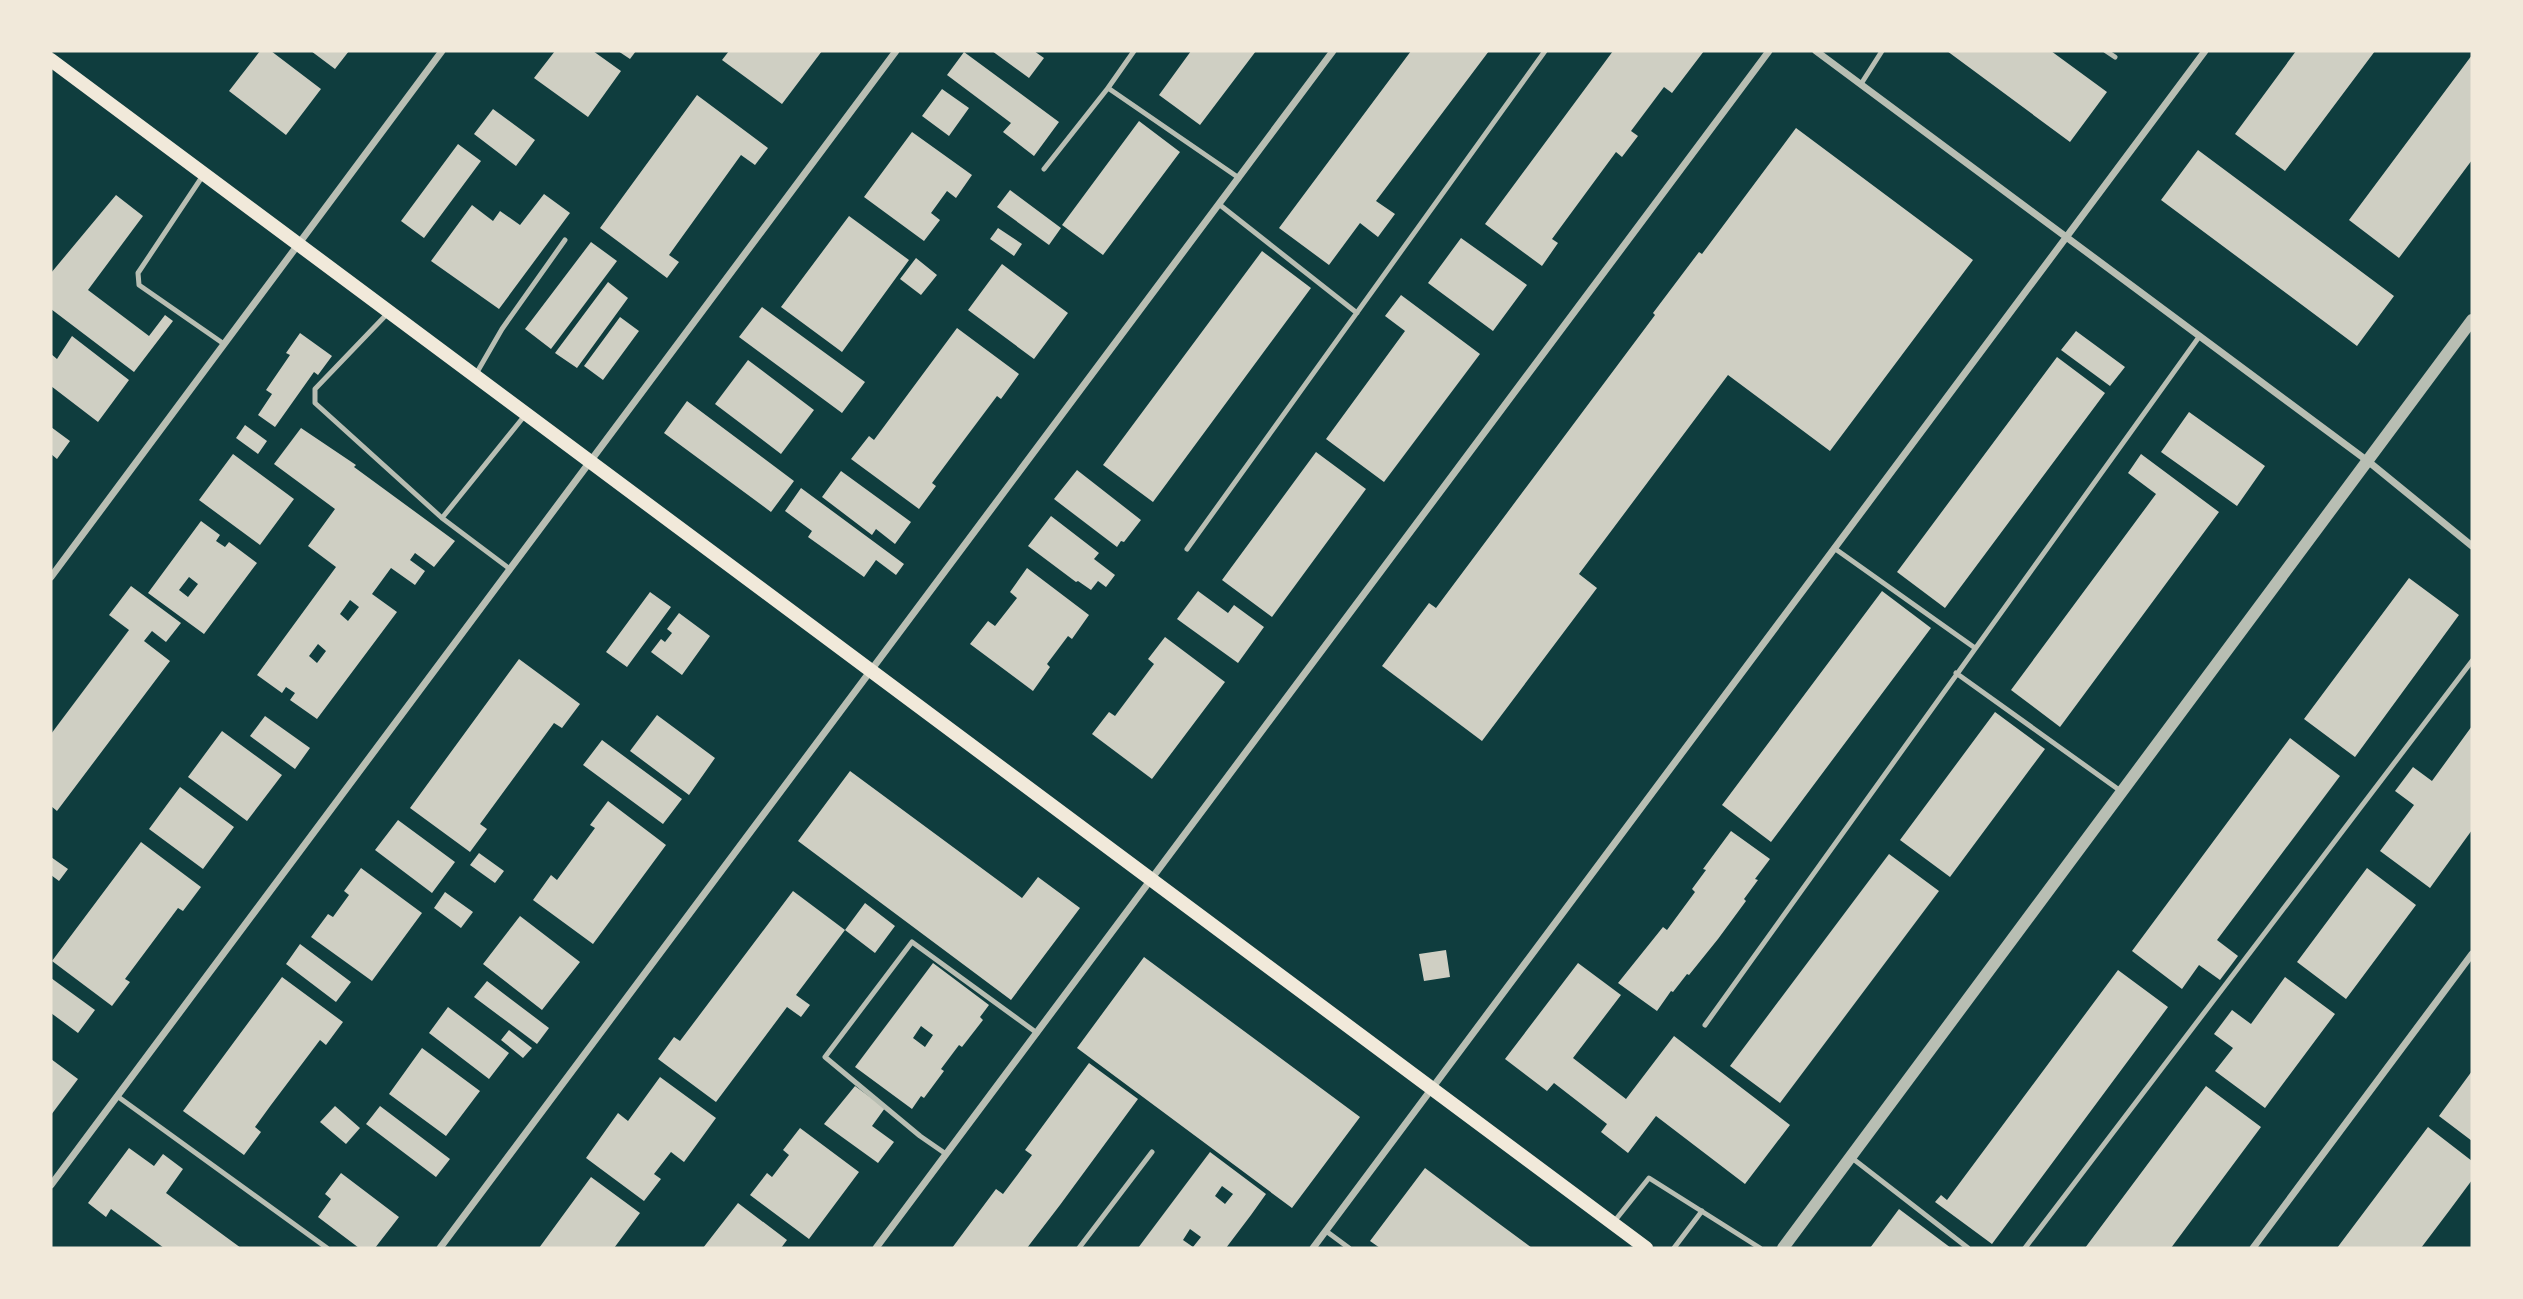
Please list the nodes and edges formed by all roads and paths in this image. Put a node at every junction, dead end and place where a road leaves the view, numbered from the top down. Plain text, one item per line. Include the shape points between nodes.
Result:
1 (442, 51) edge
2 (896, 51) edge
3 (1135, 51) edge
4 (1333, 51) edge
5 (1545, 51) edge
6 (1769, 51) edge
7 (1816, 51) edge
8 (1882, 51) edge
9 (2106, 51) edge
10 (2204, 51) edge
11 (2115, 57) dead end
12 (51, 60) edge
13 (1861, 84) junction
14 (1108, 88) junction
15 (1044, 169) dead end
16 (204, 174) junction
17 (1239, 178) junction
18 (1220, 205) junction
19 (2066, 237) junction
20 (565, 240) dead end
21 (298, 245) junction
22 (388, 312) junction
23 (1357, 313) junction
24 (2472, 320) edge
25 (2199, 337) junction
26 (224, 344) junction
27 (475, 376) junction
28 (526, 414) junction
29 (590, 462) junction
30 (2368, 462) junction
31 (442, 518) junction
32 (2472, 546) edge
33 (1834, 548) junction
34 (1187, 549) dead end
35 (510, 569) junction
36 (51, 577) edge
37 (1975, 648) junction
38 (2472, 661) edge
39 (869, 671) junction
40 (1956, 673) junction
41 (2122, 792) junction
42 (1152, 879) junction
43 (2472, 954) edge
44 (1705, 1025) dead end
45 (1037, 1033) junction
46 (1432, 1088) junction
47 (117, 1096) junction
48 (1152, 1152) dead end
49 (946, 1154) junction
50 (1851, 1157) junction
51 (51, 1185) edge
52 (1702, 1211) junction
53 (1613, 1223) junction
54 (1326, 1231) junction
55 (327, 1248) edge
56 (440, 1248) edge
57 (876, 1248) edge
58 (1079, 1248) edge
59 (1313, 1248) edge
60 (1349, 1248) edge
61 (1646, 1248) edge
62 (1674, 1248) edge
63 (1760, 1248) edge
64 (1783, 1248) edge
65 (1968, 1248) edge
66 (2025, 1248) edge
67 (2253, 1248) edge

1 - 21 street
2 - 29 street
3 - 14 lane
4 - 17 street
5 - 23 lane
6 - 42 street
7 - 13 street
8 - 13 lane
9 - 11 lane
10 - 19 street
12 - 16 main road
13 - 19 street
14 - 15 lane
14 - 17 lane
16 - 21 main road
16 - 26 lane via 137,279 139,285
17 - 18 street
18 - 23 lane
18 - 39 street
19 - 25 street
19 - 33 street
20 - 27 lane
21 - 22 main road
21 - 26 street
22 - 27 main road
22 - 31 lane via 315,390 315,403
23 - 34 lane
24 - 30 street
25 - 30 street
25 - 37 lane
26 - 36 street
27 - 28 main road
28 - 29 main road
28 - 31 lane
29 - 35 street
29 - 39 main road
30 - 32 street
30 - 41 street
31 - 35 lane
33 - 37 lane
33 - 46 street
35 - 47 street
37 - 40 lane
38 - 66 lane
39 - 42 main road
39 - 56 street
40 - 41 lane
40 - 44 lane
41 - 50 street
42 - 45 street
42 - 46 main road
43 - 67 street
45 - 49 street
45 - 49 lane via 912,942 825,1057
46 - 53 main road
46 - 54 street
47 - 51 street
47 - 55 lane
48 - 58 lane
49 - 57 street
50 - 64 street
50 - 65 lane
52 - 53 lane via 1649,1178
52 - 62 lane
52 - 63 lane
53 - 61 main road
54 - 59 street
54 - 60 lane

